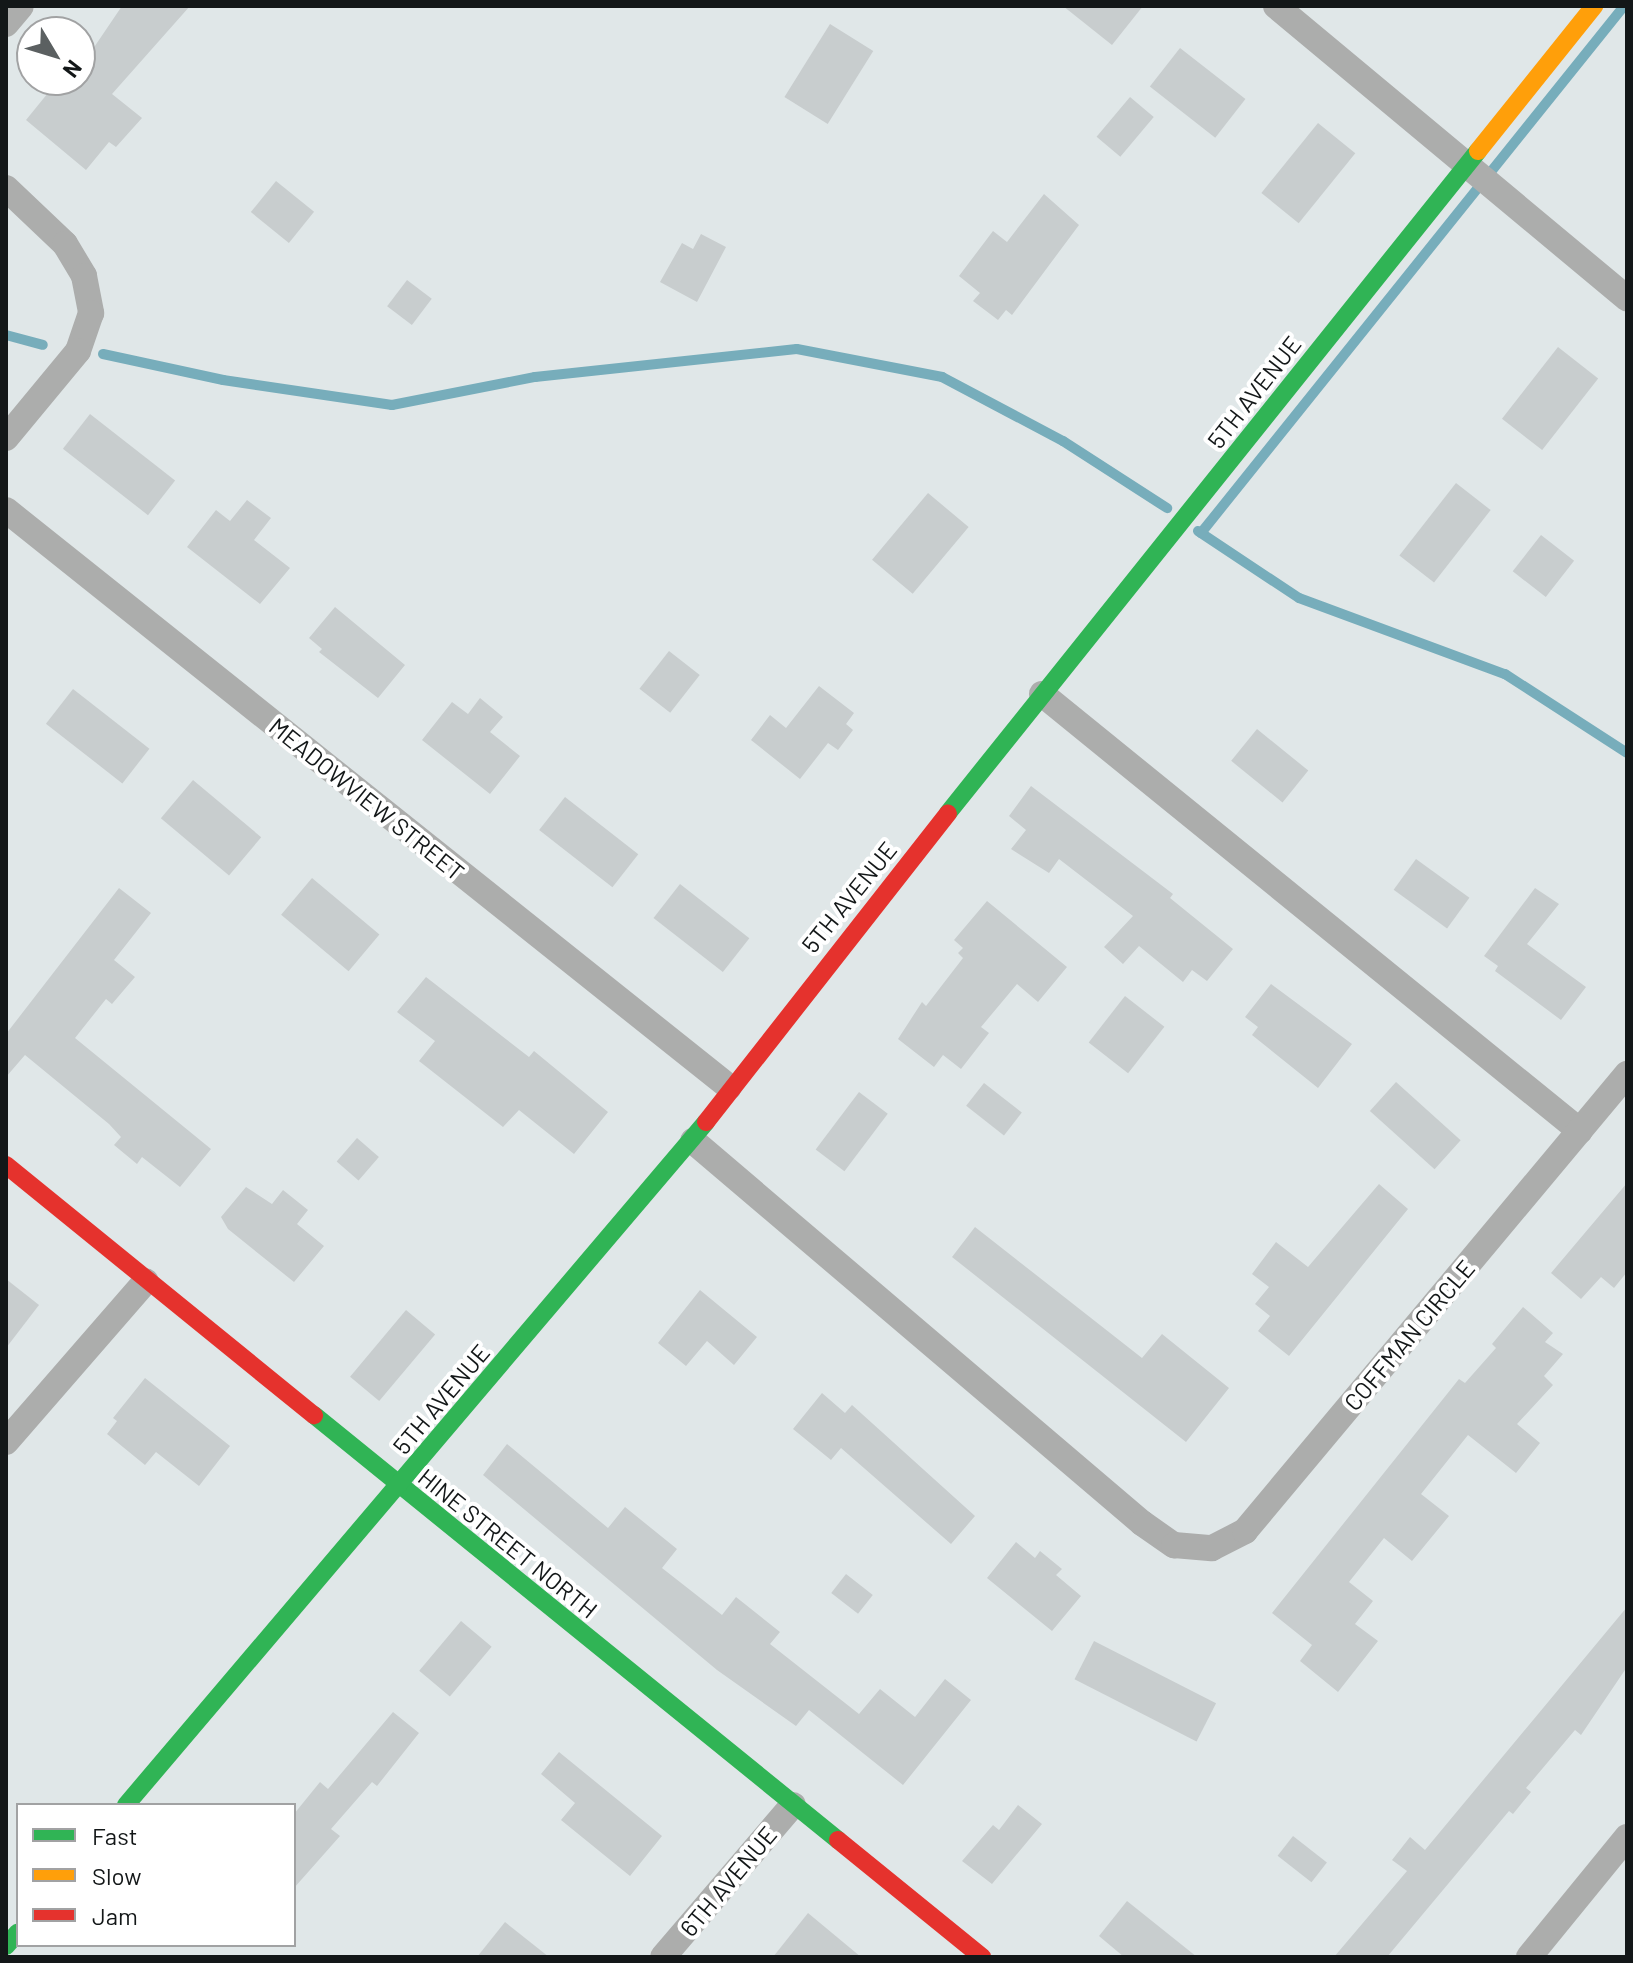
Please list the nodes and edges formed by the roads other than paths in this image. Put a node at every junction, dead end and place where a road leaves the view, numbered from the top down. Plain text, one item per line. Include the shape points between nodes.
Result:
1 (21, 6) edge
2 (1276, 6) edge
3 (1594, 6) edge
4 (6, 24) edge
5 (1464, 166) junction
6 (6, 188) edge
7 (1627, 298) edge
8 (6, 438) edge
9 (6, 510) edge
10 (1042, 694) junction
11 (1627, 1074) edge
12 (729, 1087) junction
13 (1580, 1131) junction
14 (693, 1141) junction
15 (6, 1165) edge
16 (146, 1281) junction
17 (6, 1442) edge
18 (399, 1486) junction
19 (128, 1803) edge
20 (793, 1805) junction
21 (1627, 1837) edge
22 (663, 1957) edge
23 (982, 1957) edge
24 (1529, 1957) edge

1 - 4 street
2 - 5 street
3 - 5 street, 5TH AVENUE
5 - 7 street
5 - 10 street, 5TH AVENUE
6 - 8 street via 65,244 84,276 91,313 80,347
9 - 12 street, MEADOWVIEW STREET
10 - 12 street, 5TH AVENUE
10 - 13 street
11 - 13 street, COFFMAN CIRCLE
12 - 14 street, 5TH AVENUE
13 - 14 street, COFFMAN CIRCLE via 1245,1531 1212,1548 1174,1545 1142,1523
14 - 18 street, 5TH AVENUE
15 - 16 street, HINE STREET NORTH
16 - 17 street
16 - 18 street, HINE STREET NORTH
18 - 19 street, 5TH AVENUE
18 - 20 street, HINE STREET NORTH
20 - 22 street, 6TH AVENUE
20 - 23 street, HINE STREET NORTH
21 - 24 street

